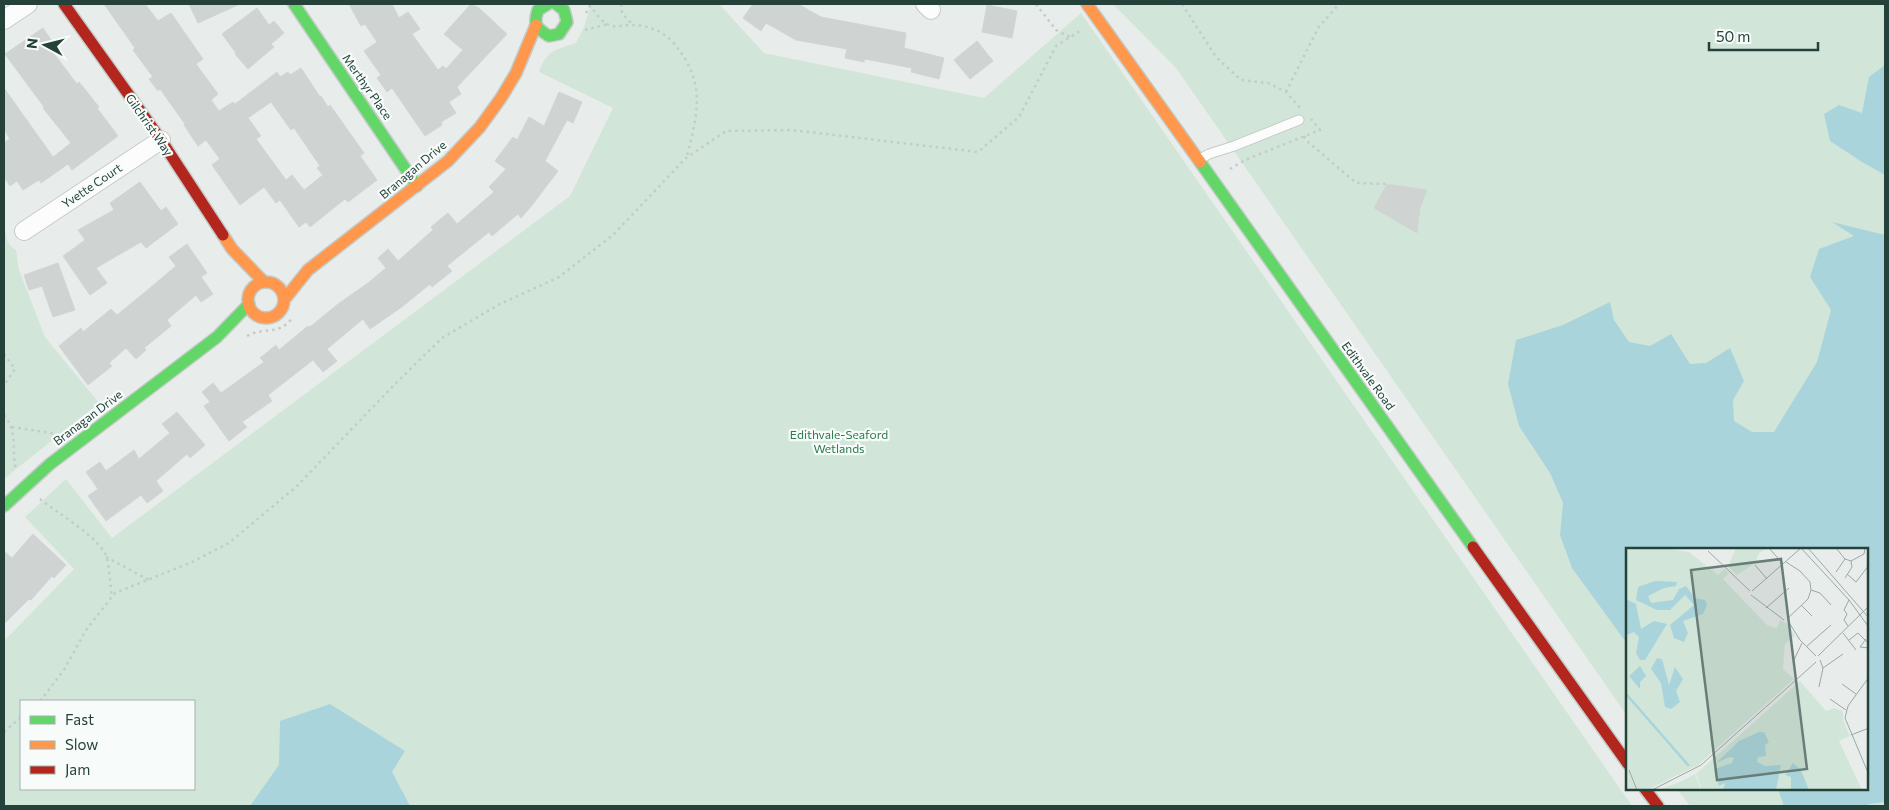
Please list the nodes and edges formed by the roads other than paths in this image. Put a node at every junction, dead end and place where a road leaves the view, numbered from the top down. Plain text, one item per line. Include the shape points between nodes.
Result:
1 (28, 4) edge
2 (64, 4) edge
3 (294, 4) edge
4 (1087, 4) edge
5 (576, 7) dead end
6 (541, 9) edge
7 (4, 20) edge
8 (567, 21) junction
9 (544, 34) junction
10 (516, 73) junction
11 (1299, 120) dead end
12 (161, 140) junction
13 (1198, 160) junction
14 (417, 186) junction
15 (24, 231) dead end
16 (232, 249) joint
17 (308, 270) junction
18 (260, 290) junction
19 (284, 300) junction
20 (258, 317) junction
21 (217, 338) junction
22 (4, 506) edge
23 (1626, 761) edge
24 (1646, 790) edge
25 (1658, 806) edge

1 - 7 street
2 - 12 main road, Gilchrist Way
3 - 14 main road, Merthyr Place
4 - 13 main road, Edithvale Road
5 - 8 main road
6 - 8 main road via 564,10
6 - 9 main road
6 - 10 main road, Branagan Drive
8 - 9 main road via 559,34
9 - 10 main road, Branagan Drive
10 - 14 main road, Branagan Drive via 480,126 448,161
11 - 13 lane
12 - 15 street, Yvette Court
12 - 16 main road, Gilchrist Way
13 - 23 main road, Edithvale Road
14 - 17 main road, Branagan Drive
16 - 18 street, Gilchrist Way
17 - 18 main road, Branagan Drive
17 - 19 main road, Branagan Drive
18 - 19 main road via 283,293
18 - 20 main road via 254,314
18 - 21 main road, Branagan Drive
19 - 20 main road via 284,306 276,316
20 - 21 main road, Branagan Drive
21 - 22 main road, Branagan Drive via 50,464
24 - 25 main road

